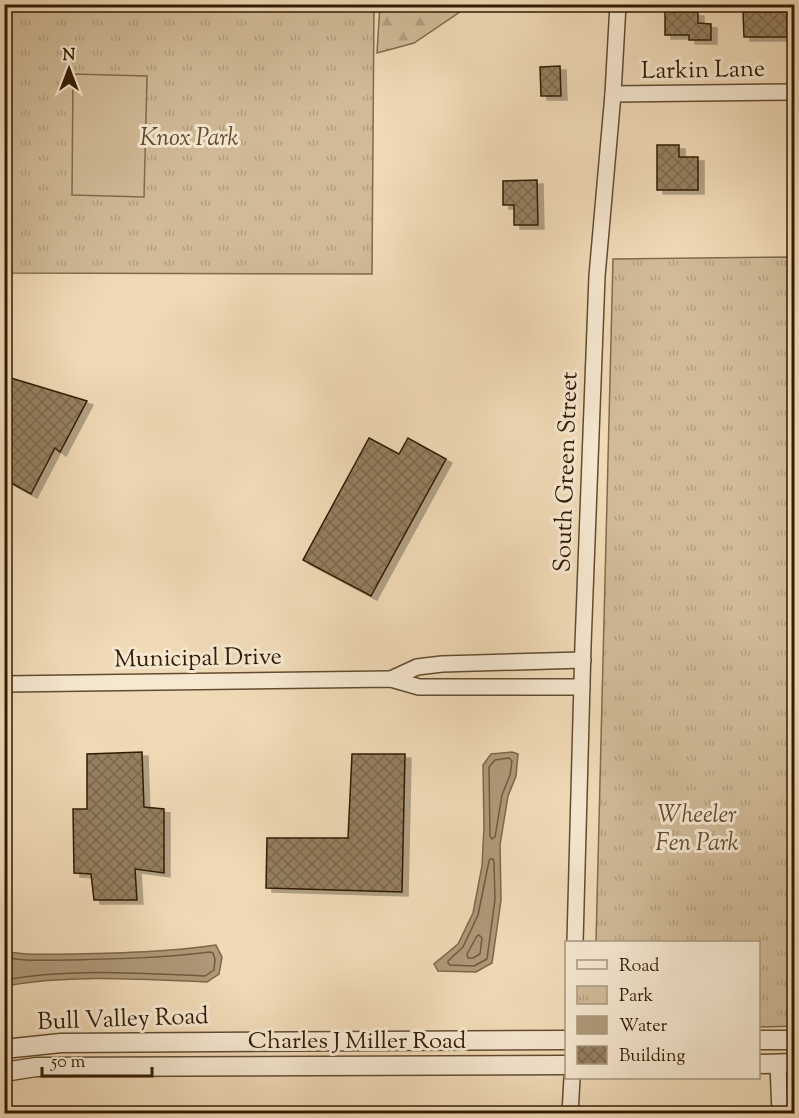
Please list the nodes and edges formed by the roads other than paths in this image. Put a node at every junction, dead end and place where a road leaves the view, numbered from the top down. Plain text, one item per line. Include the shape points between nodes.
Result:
1 (618, 4) edge
2 (795, 92) edge
3 (613, 94) junction
4 (583, 660) junction
5 (391, 679) junction
6 (4, 684) edge
7 (582, 687) junction
8 (575, 941) edge
9 (565, 1040) edge
10 (795, 1040) edge
11 (760, 1041) edge
12 (4, 1049) edge
13 (760, 1064) edge
14 (786, 1064) edge
15 (565, 1065) edge
16 (4, 1072) edge
17 (572, 1079) edge
18 (570, 1113) edge
19 (780, 1113) edge

1 - 3 street, South Green Street
2 - 3 street, Larkin Lane
3 - 4 street, South Green Street via 597,276
4 - 5 street, Municipal Drive via 442,664 417,667
4 - 7 street, South Green Street
5 - 6 street, Municipal Drive
5 - 7 street, Municipal Drive via 419,687
7 - 8 street, South Green Street
9 - 12 street, Bull Valley Road via 61,1043
10 - 11 street
13 - 14 street
14 - 19 street
15 - 16 street, Charles J Miller Road via 36,1067
17 - 18 street

